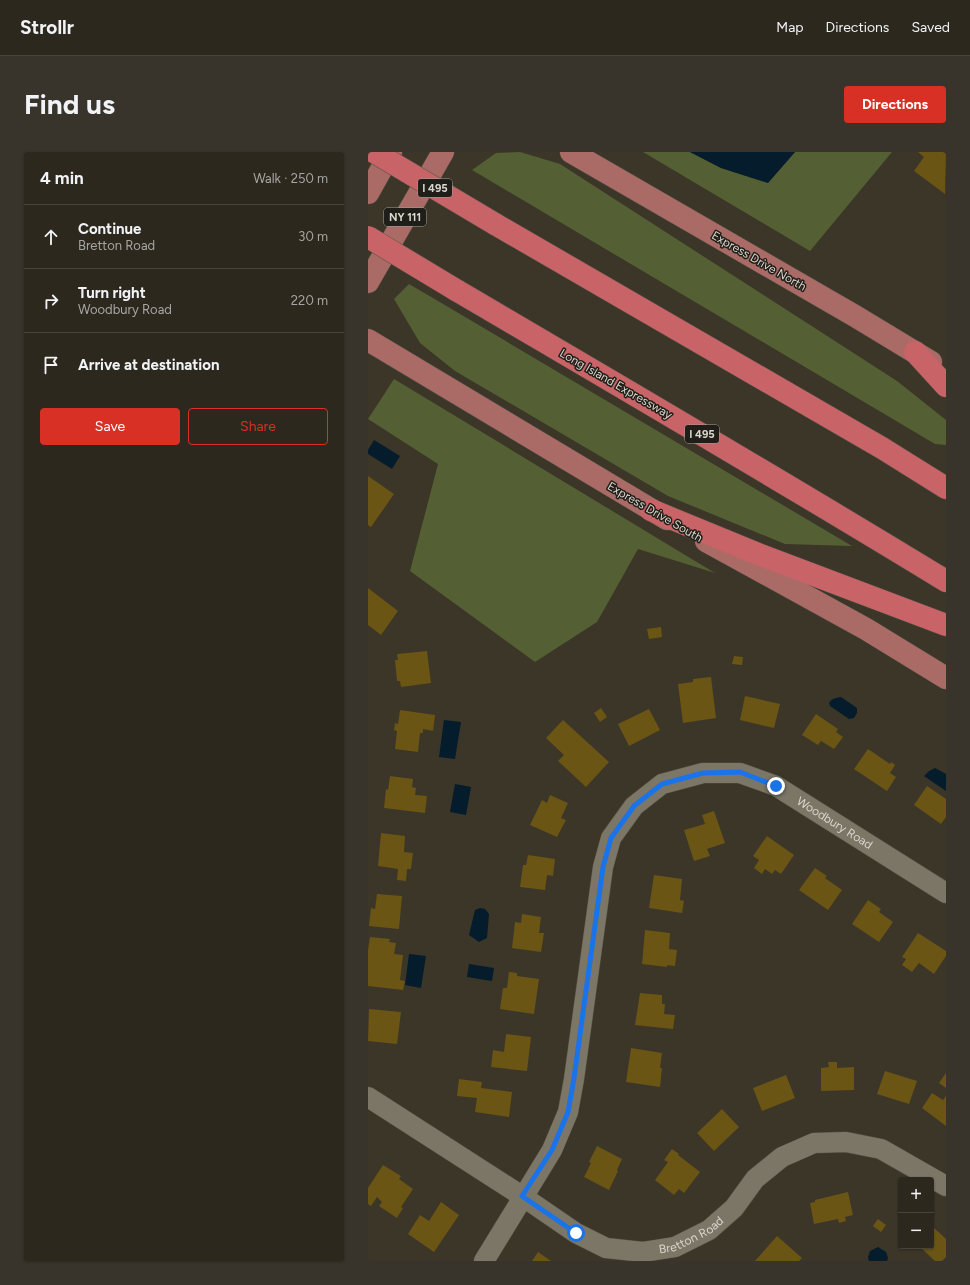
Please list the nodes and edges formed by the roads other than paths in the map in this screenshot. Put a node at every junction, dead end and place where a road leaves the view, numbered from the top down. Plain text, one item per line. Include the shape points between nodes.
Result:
1 (374, 152) edge
2 (391, 152) edge
3 (443, 152) edge
4 (571, 152) edge
5 (368, 193) edge
6 (368, 237) edge
7 (368, 282) edge
8 (368, 340) edge
9 (916, 352) junction
10 (946, 372) edge
11 (946, 386) edge
12 (946, 488) edge
13 (651, 510) junction
14 (946, 581) edge
15 (946, 625) edge
16 (946, 678) edge
17 (946, 893) edge
18 (368, 1097) edge
19 (946, 1186) edge
20 (522, 1196) junction
21 (484, 1261) edge

1 - 12 highway, I 495, bridge via 882,448
2 - 5 main road
3 - 7 main road, NY 111
4 - 9 main road, Express Drive North
6 - 14 highway, Long Island Expressway / I 495, bridge via 648,401
8 - 13 main road, Express Drive South
9 - 10 main road, Express Drive North
9 - 11 highway
13 - 15 highway via 758,554
13 - 16 main road, Express Drive South via 866,630
17 - 20 street, Woodbury Road via 776,786 740,772 703,773 662,784 634,806 611,838 603,867 568,1112 552,1150
18 - 20 street, Bretton Road
19 - 20 street, Bretton Road via 881,1149 846,1142 814,1143 782,1157 755,1180 734,1208 709,1230 675,1247 642,1252 606,1248 576,1233
20 - 21 street, Woodbury Road

